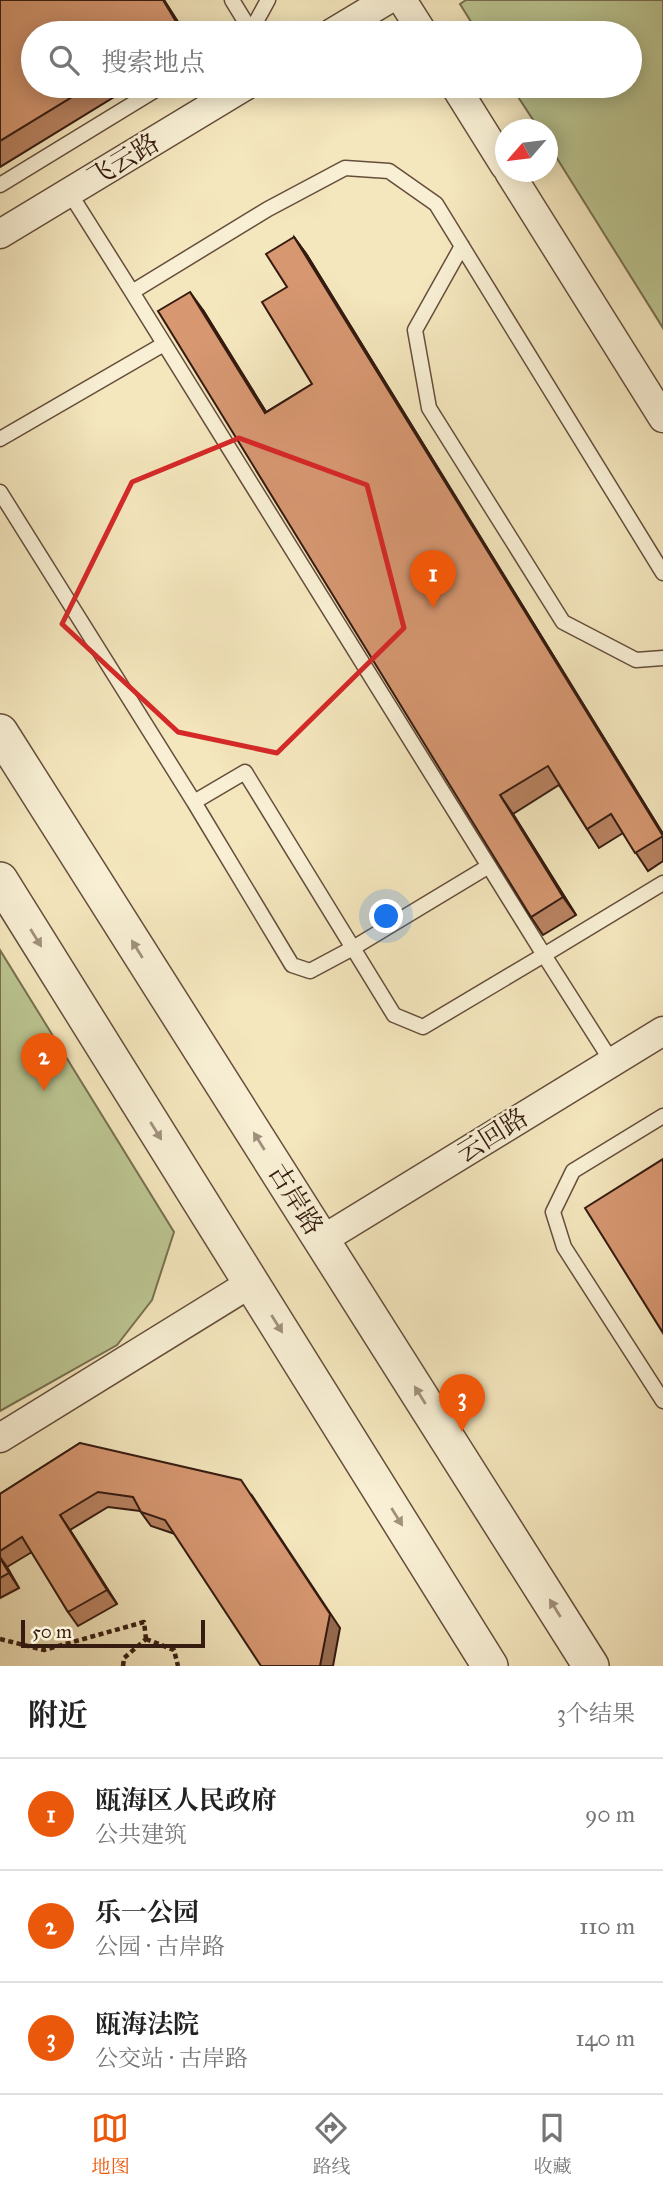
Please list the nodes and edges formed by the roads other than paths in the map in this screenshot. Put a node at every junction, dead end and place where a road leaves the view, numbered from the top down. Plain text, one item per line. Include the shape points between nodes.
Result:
1 (232, 0) edge
2 (268, 0) edge
3 (387, 0) edge
4 (402, 0) edge
5 (243, 21) edge
6 (256, 21) edge
7 (352, 21) edge
8 (415, 21) edge
9 (142, 98) edge
10 (225, 98) edge
11 (463, 98) edge
12 (495, 149) edge
13 (515, 182) edge
14 (0, 185) edge
15 (69, 192) junction
16 (0, 234) edge
17 (461, 246) junction
18 (132, 292) junction
19 (164, 344) junction
20 (663, 418) edge
21 (0, 439) edge
22 (0, 492) edge
23 (663, 573) edge
24 (663, 658) edge
25 (0, 732) edge
26 (194, 802) junction
27 (489, 866) junction
28 (0, 880) edge
29 (663, 883) edge
30 (353, 948) junction
31 (544, 955) junction
32 (663, 1031) edge
33 (612, 1062) junction
34 (663, 1116) edge
35 (321, 1240) junction
36 (251, 1283) junction
37 (663, 1401) edge
38 (0, 1438) edge
39 (490, 1666) edge
40 (591, 1666) edge

1 - 5 lane
2 - 6 lane
3 - 7 street
4 - 8 street
9 - 14 lane
10 - 15 street, 飞云路
11 - 12 street
13 - 20 street
15 - 16 street, 飞云路
15 - 18 lane
17 - 18 lane via 436,204 389,171 345,168
17 - 23 lane
17 - 24 lane via 415,330 429,408 562,622 636,660
18 - 19 lane
19 - 21 lane
19 - 27 lane
22 - 26 lane
35 -> 25 street, 古岸路
26 - 30 lane via 292,965 310,971
26 - 30 lane via 245,772
27 - 30 lane
27 - 31 lane
28 -> 36 street
29 - 31 lane
30 - 31 lane via 394,1015 423,1027
31 - 33 lane
32 - 33 street, 云回路
33 - 35 street, 云回路
34 - 37 lane via 573,1171 553,1212 564,1247
40 -> 35 street, 古岸路
36 - 38 street
36 -> 39 street

